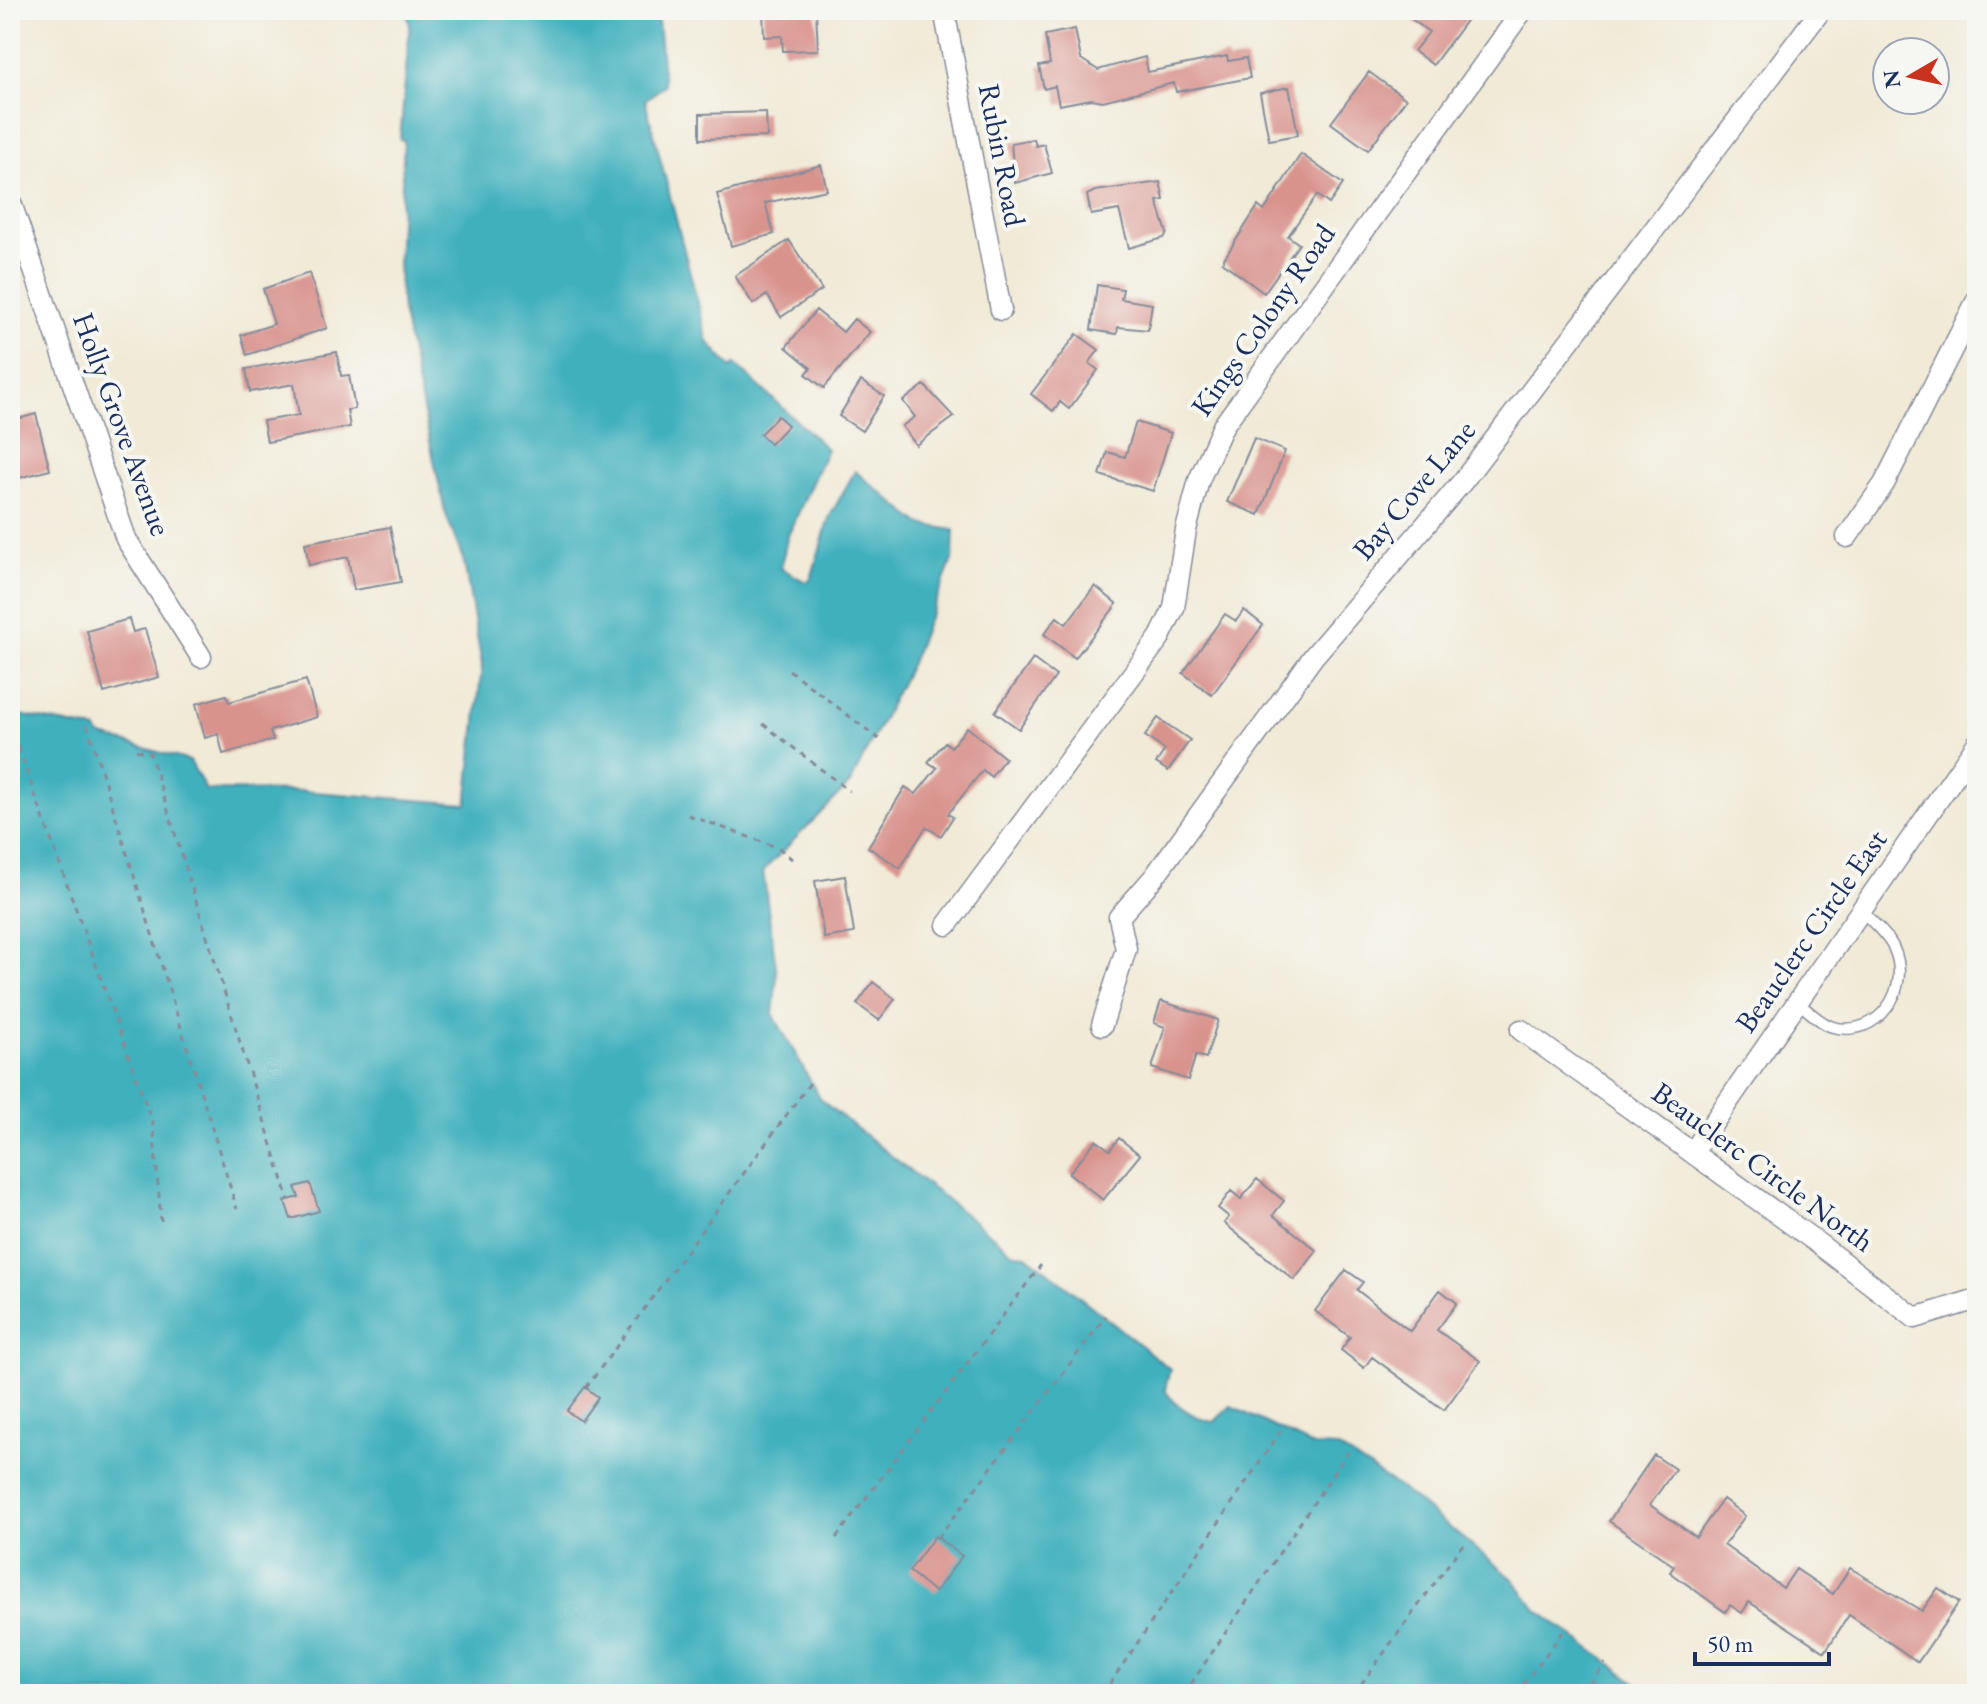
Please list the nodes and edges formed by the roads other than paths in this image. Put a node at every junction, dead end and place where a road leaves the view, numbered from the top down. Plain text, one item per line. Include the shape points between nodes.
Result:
1 (944, 10) edge
2 (1523, 10) edge
3 (1821, 10) edge
4 (10, 200) edge
5 (1977, 300) edge
6 (1001, 310) dead end
7 (1847, 537) dead end
8 (201, 657) dead end
9 (1977, 744) edge
10 (1862, 911) junction
11 (947, 925) dead end
12 (1797, 1002) junction
13 (1102, 1025) dead end
14 (1521, 1030) dead end
15 (1693, 1152) junction
16 (1977, 1299) edge

1 - 6 street, Rubin Road
2 - 11 street, Kings Colony Road via 1237,402 1202,471 1174,608 1160,637
3 - 13 street, Bay Cove Lane via 1463,481 1313,657 1154,877 1119,917 1126,949
4 - 8 street, Holly Grove Avenue via 126,539
5 - 7 street via 1884,484
9 - 10 street, Beauclerc Circle East
10 - 12 street, Beauclerc Circle East
10 - 12 lane via 1893,945 1900,965 1894,998 1865,1027 1848,1028 1830,1026
12 - 15 street, Beauclerc Circle East
14 - 15 street, Beauclerc Circle North
15 - 16 street, Beauclerc Circle North via 1915,1318

